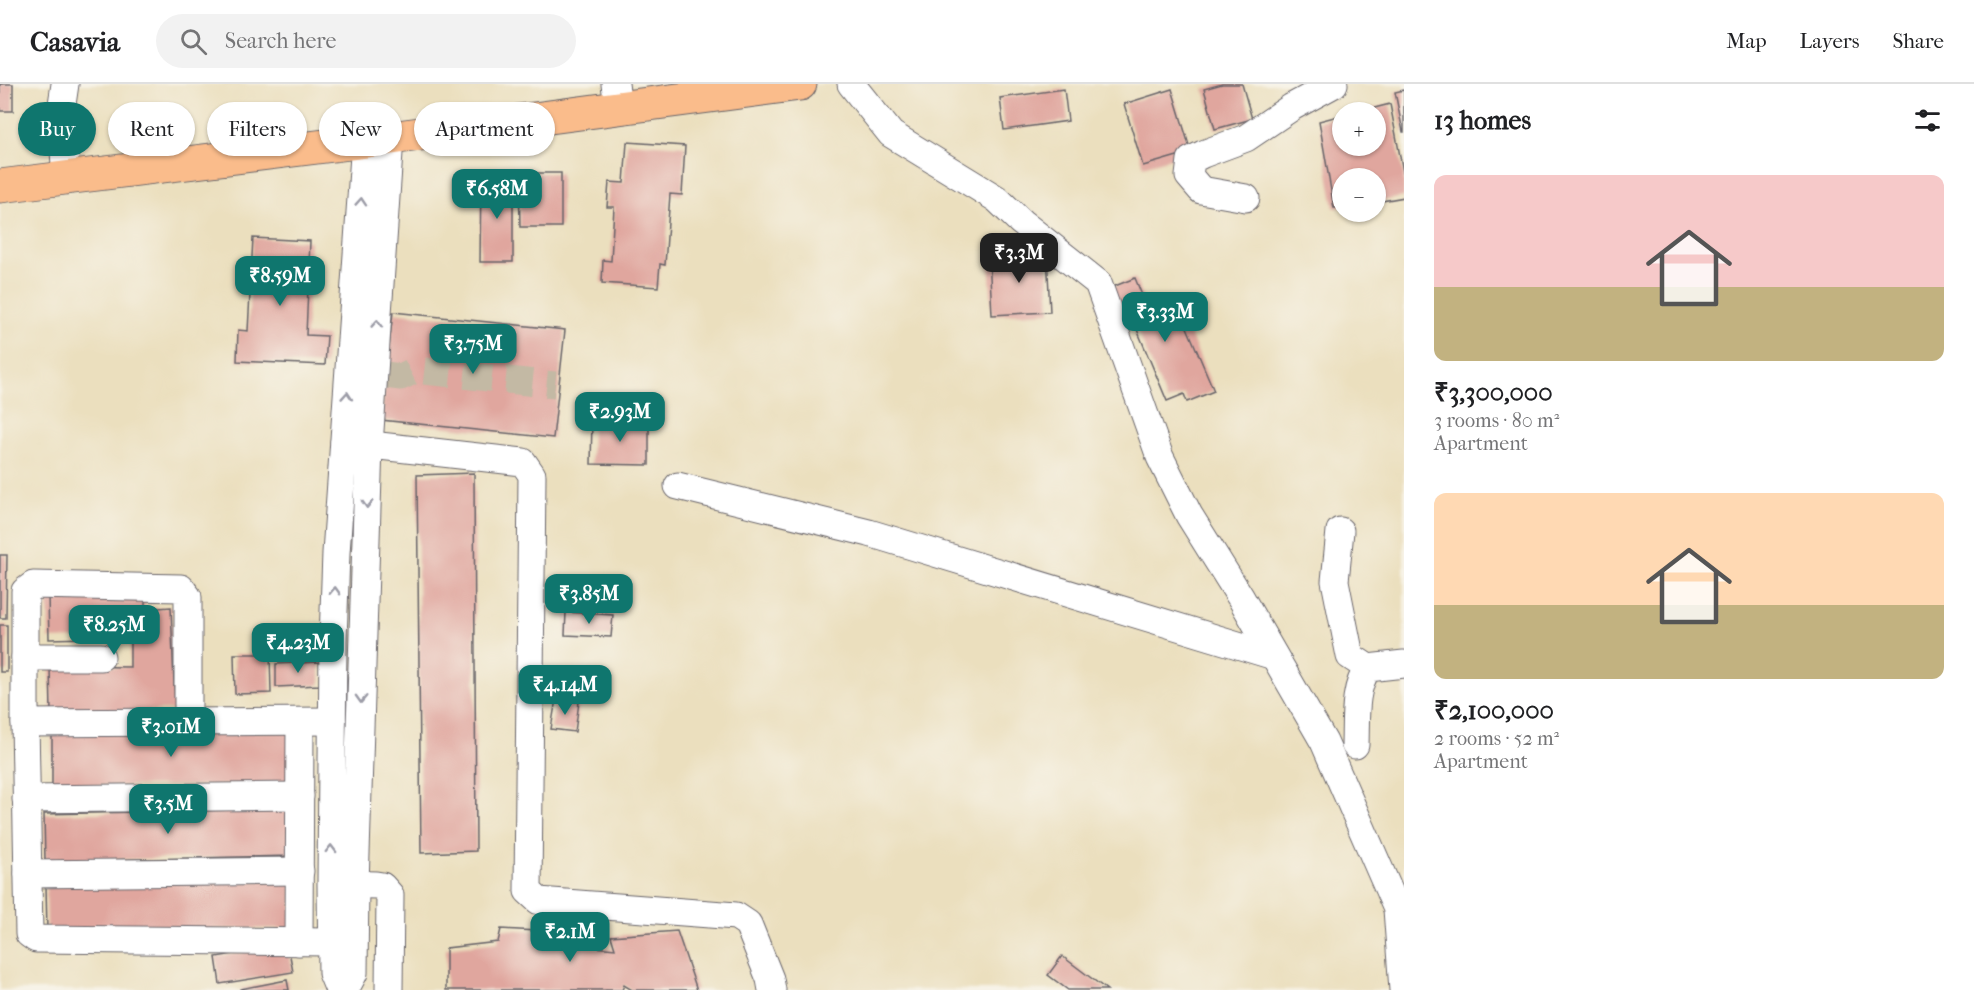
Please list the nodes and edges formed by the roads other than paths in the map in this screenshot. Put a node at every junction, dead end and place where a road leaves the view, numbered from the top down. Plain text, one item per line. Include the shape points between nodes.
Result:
1 (65, 84) edge
2 (800, 84) edge
3 (851, 84) edge
4 (1334, 84) edge
5 (616, 96) edge
6 (402, 136) edge
7 (319, 147) edge
8 (377, 156) edge
9 (378, 156) edge
10 (66, 178) junction
11 (0, 186) edge
12 (1246, 198) dead end
13 (356, 444) junction
14 (678, 486) dead end
15 (1340, 531) dead end
16 (1274, 656) junction
17 (25, 657) junction
18 (100, 657) dead end
19 (1404, 664) edge
20 (1368, 668) junction
21 (188, 722) junction
22 (300, 722) junction
23 (333, 722) junction
24 (25, 723) junction
25 (1355, 745) dead end
26 (300, 796) junction
27 (27, 799) junction
28 (300, 871) junction
29 (28, 874) junction
30 (343, 884) junction
31 (389, 931) junction
32 (340, 934) junction
33 (299, 942) junction
34 (339, 990) edge
35 (345, 990) edge
36 (389, 990) edge
37 (772, 990) edge
38 (1403, 990) edge

1 - 10 street via 61,111
2 - 5 main road
3 - 16 street via 891,134 997,200 1098,283 1160,457 1189,516
4 - 12 street via 1246,138 1191,160 1189,176 1201,190
5 - 6 main road
7 - 10 main road
13 -> 8 street
13 -> 9 street via 380,365
10 - 11 main road
23 -> 13 street via 336,553
13 -> 30 street
13 - 37 street via 523,462 532,475 528,891 539,901 736,915 748,924
14 - 16 street via 869,533
15 - 20 street via 1335,581 1350,656
16 - 38 street via 1324,742 1397,909
17 - 18 street
17 - 21 street via 25,591 33,585 181,588 188,597
17 - 24 street
19 - 20 street
20 - 25 street via 1358,691
21 - 22 street
21 - 24 street
22 - 23 street
22 - 26 street
30 -> 23 street
24 - 27 street
26 - 27 street
26 - 28 street
27 - 29 street
28 - 29 street
28 - 33 street
29 - 33 street via 29,934 36,939
30 - 31 street via 382,886 390,896
30 - 32 street
31 - 32 street
31 - 36 street
32 - 33 street
32 - 34 street via 332,973
32 - 35 street via 354,973

